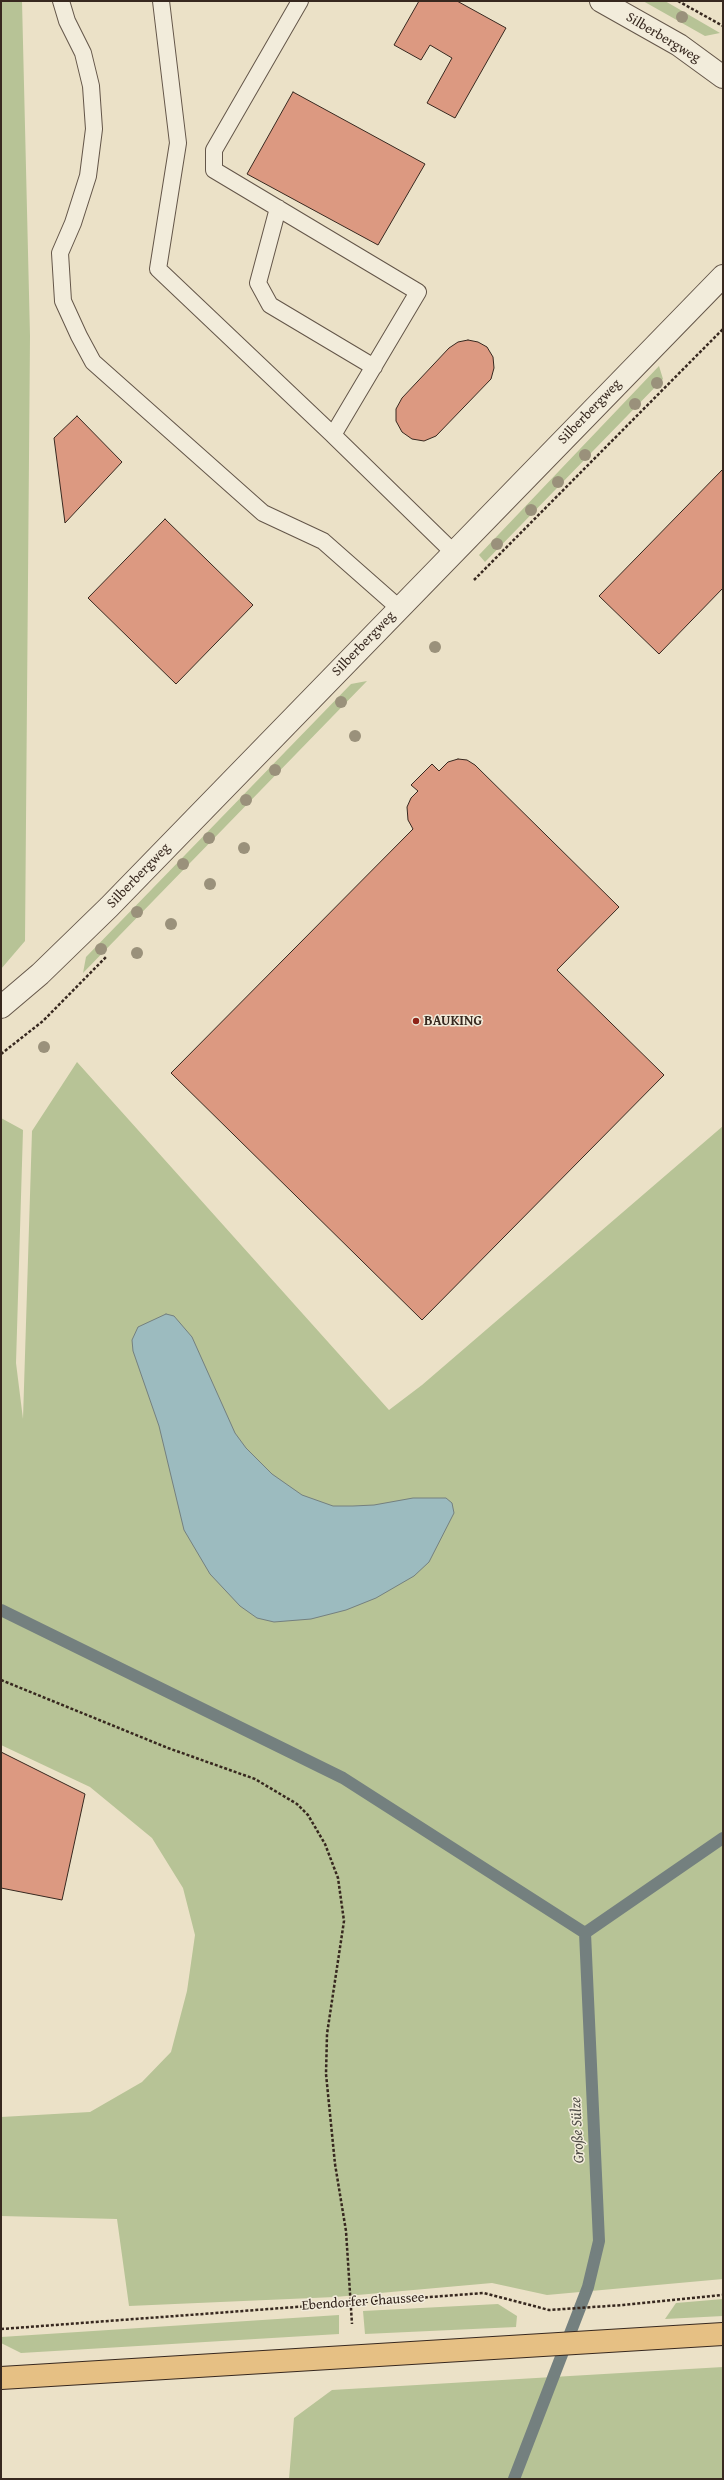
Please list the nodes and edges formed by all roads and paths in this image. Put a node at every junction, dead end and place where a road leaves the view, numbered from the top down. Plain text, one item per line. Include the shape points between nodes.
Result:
1 (61, 1) edge
2 (161, 1) edge
3 (300, 1) edge
4 (601, 1) edge
5 (678, 1) edge
6 (723, 26) edge
7 (723, 77) edge
8 (278, 208) junction
9 (723, 276) edge
10 (374, 367) junction
11 (333, 435) junction
12 (453, 552) junction
13 (399, 608) junction
14 (1, 1007) edge
15 (1, 1680) edge
16 (723, 2295) edge
17 (350, 2303) junction
18 (1, 2329) edge
19 (723, 2334) edge
20 (353, 2356) junction
21 (1, 2378) edge

1 - 13 lane via 66,21 83,53 91,86 93,122 88,176 60,253 64,301 82,342 94,362 263,513 323,541
2 - 11 lane via 178,142 158,269
3 - 8 lane via 214,150 214,170
4 - 7 street, Silberbergweg via 679,44
5 - 6 path
8 - 10 lane via 258,283 270,305
8 - 10 lane via 418,292
9 - 12 street, Silberbergweg
10 - 11 lane
11 - 12 lane
12 - 13 street, Silberbergweg
13 - 14 street, Silberbergweg via 109,907 40,974
15 - 17 path via 168,1748 255,1779 297,1804 317,1829 336,1872 344,1921 327,2034 326,2074 335,2164 346,2231
16 - 17 path, Ebendorfer Chaussee via 549,2310 484,2293
17 - 18 path, Ebendorfer Chaussee
17 - 20 path
19 - 20 main road
20 - 21 main road

